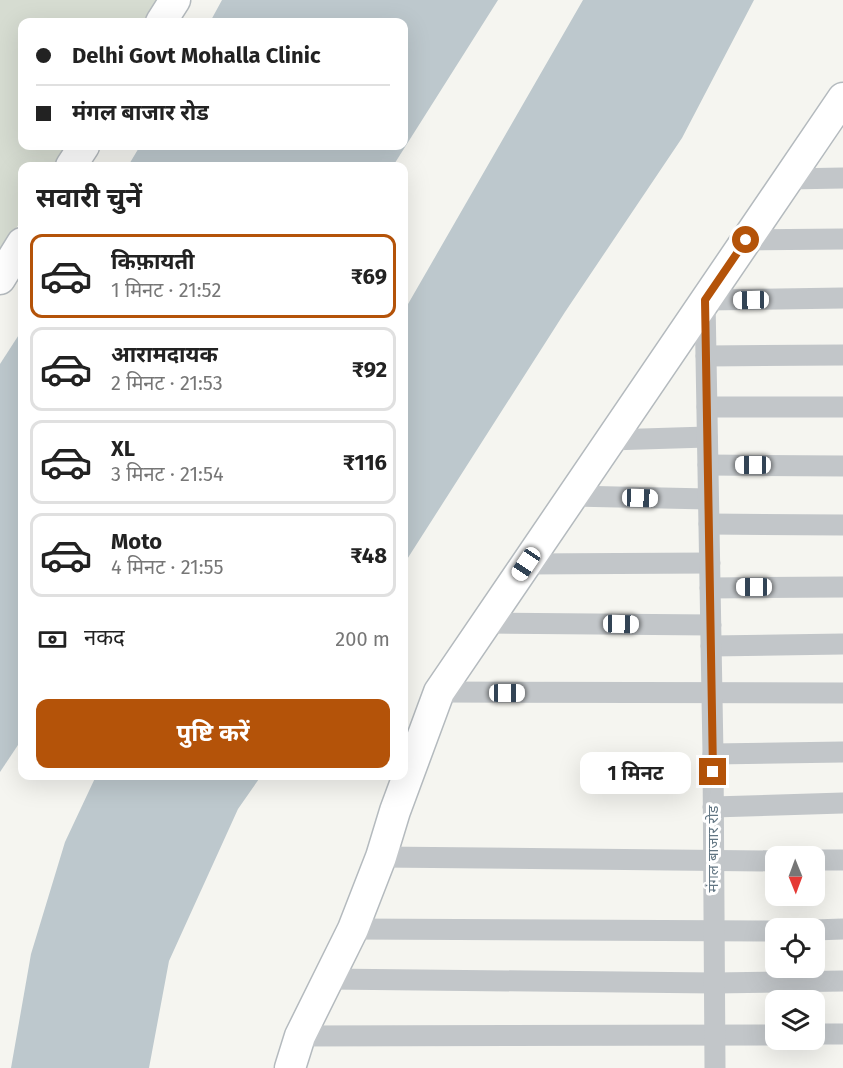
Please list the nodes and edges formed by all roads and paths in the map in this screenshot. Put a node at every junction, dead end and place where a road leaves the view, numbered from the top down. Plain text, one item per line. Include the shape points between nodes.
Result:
1 (175, 0) edge
2 (164, 18) edge
3 (840, 105) edge
4 (788, 178) junction
5 (843, 178) edge
6 (843, 239) edge
7 (746, 240) junction
8 (18, 250) edge
9 (0, 279) edge
10 (843, 298) edge
11 (705, 300) junction
12 (843, 355) edge
13 (706, 356) junction
14 (707, 407) junction
15 (843, 407) edge
16 (707, 437) junction
17 (610, 440) junction
18 (708, 465) junction
19 (843, 466) edge
20 (572, 496) junction
21 (708, 500) junction
22 (709, 524) junction
23 (843, 525) edge
24 (710, 563) junction
25 (526, 564) junction
26 (843, 587) edge
27 (710, 588) junction
28 (486, 623) junction
29 (711, 636) junction
30 (843, 644) edge
31 (438, 692) junction
32 (843, 693) edge
33 (712, 694) junction
34 (843, 752) edge
35 (713, 754) junction
36 (408, 775) edge
37 (406, 780) edge
38 (843, 804) edge
39 (713, 807) junction
40 (381, 857) junction
41 (825, 860) edge
42 (843, 860) edge
43 (713, 861) junction
44 (765, 861) edge
45 (353, 929) junction
46 (843, 929) edge
47 (765, 930) edge
48 (825, 930) edge
49 (714, 932) junction
50 (328, 979) junction
51 (843, 981) edge
52 (715, 983) junction
53 (825, 1034) edge
54 (843, 1034) edge
55 (765, 1035) edge
56 (300, 1036) junction
57 (715, 1036) junction
58 (290, 1068) edge
59 (715, 1068) edge

1 - 2 street
3 - 4 street
4 - 5 street
4 - 7 street
6 - 7 street
7 - 11 street
8 - 9 street
10 - 11 street
11 - 13 street, मंगल बाजार रोड
11 - 17 street
12 - 13 street
13 - 14 street, मंगल बाजार रोड
14 - 15 street
14 - 16 street, मंगल बाजार रोड
16 - 17 street
16 - 18 street, मंगल बाजार रोड
17 - 20 street
18 - 19 street
18 - 21 street, मंगल बाजार रोड
20 - 21 street
20 - 25 street
21 - 22 street, मंगल बाजार रोड
22 - 23 street
22 - 24 street, मंगल बाजार रोड
24 - 25 street
24 - 27 street, मंगल बाजार रोड
25 - 28 street
26 - 27 street
27 - 29 street, मंगल बाजार रोड
28 - 29 street
28 - 31 street
29 - 30 street
29 - 33 street, मंगल बाजार रोड
31 - 33 street
31 - 36 street
32 - 33 street
33 - 35 street, मंगल बाजार रोड
34 - 35 street
35 - 39 street, मंगल बाजार रोड
37 - 40 street
38 - 39 street
39 - 43 street, मंगल बाजार रोड
40 - 43 street
40 - 45 street
41 - 42 street
43 - 44 street
43 - 49 street, मंगल बाजार रोड
45 - 49 street
45 - 50 street
46 - 48 street
47 - 49 street
49 - 52 street, मंगल बाजार रोड
50 - 52 street
50 - 56 street
51 - 52 street
52 - 57 street, मंगल बाजार रोड
53 - 54 street
55 - 57 street
56 - 57 street
56 - 58 street
57 - 59 street, मंगल बाजार रोड

